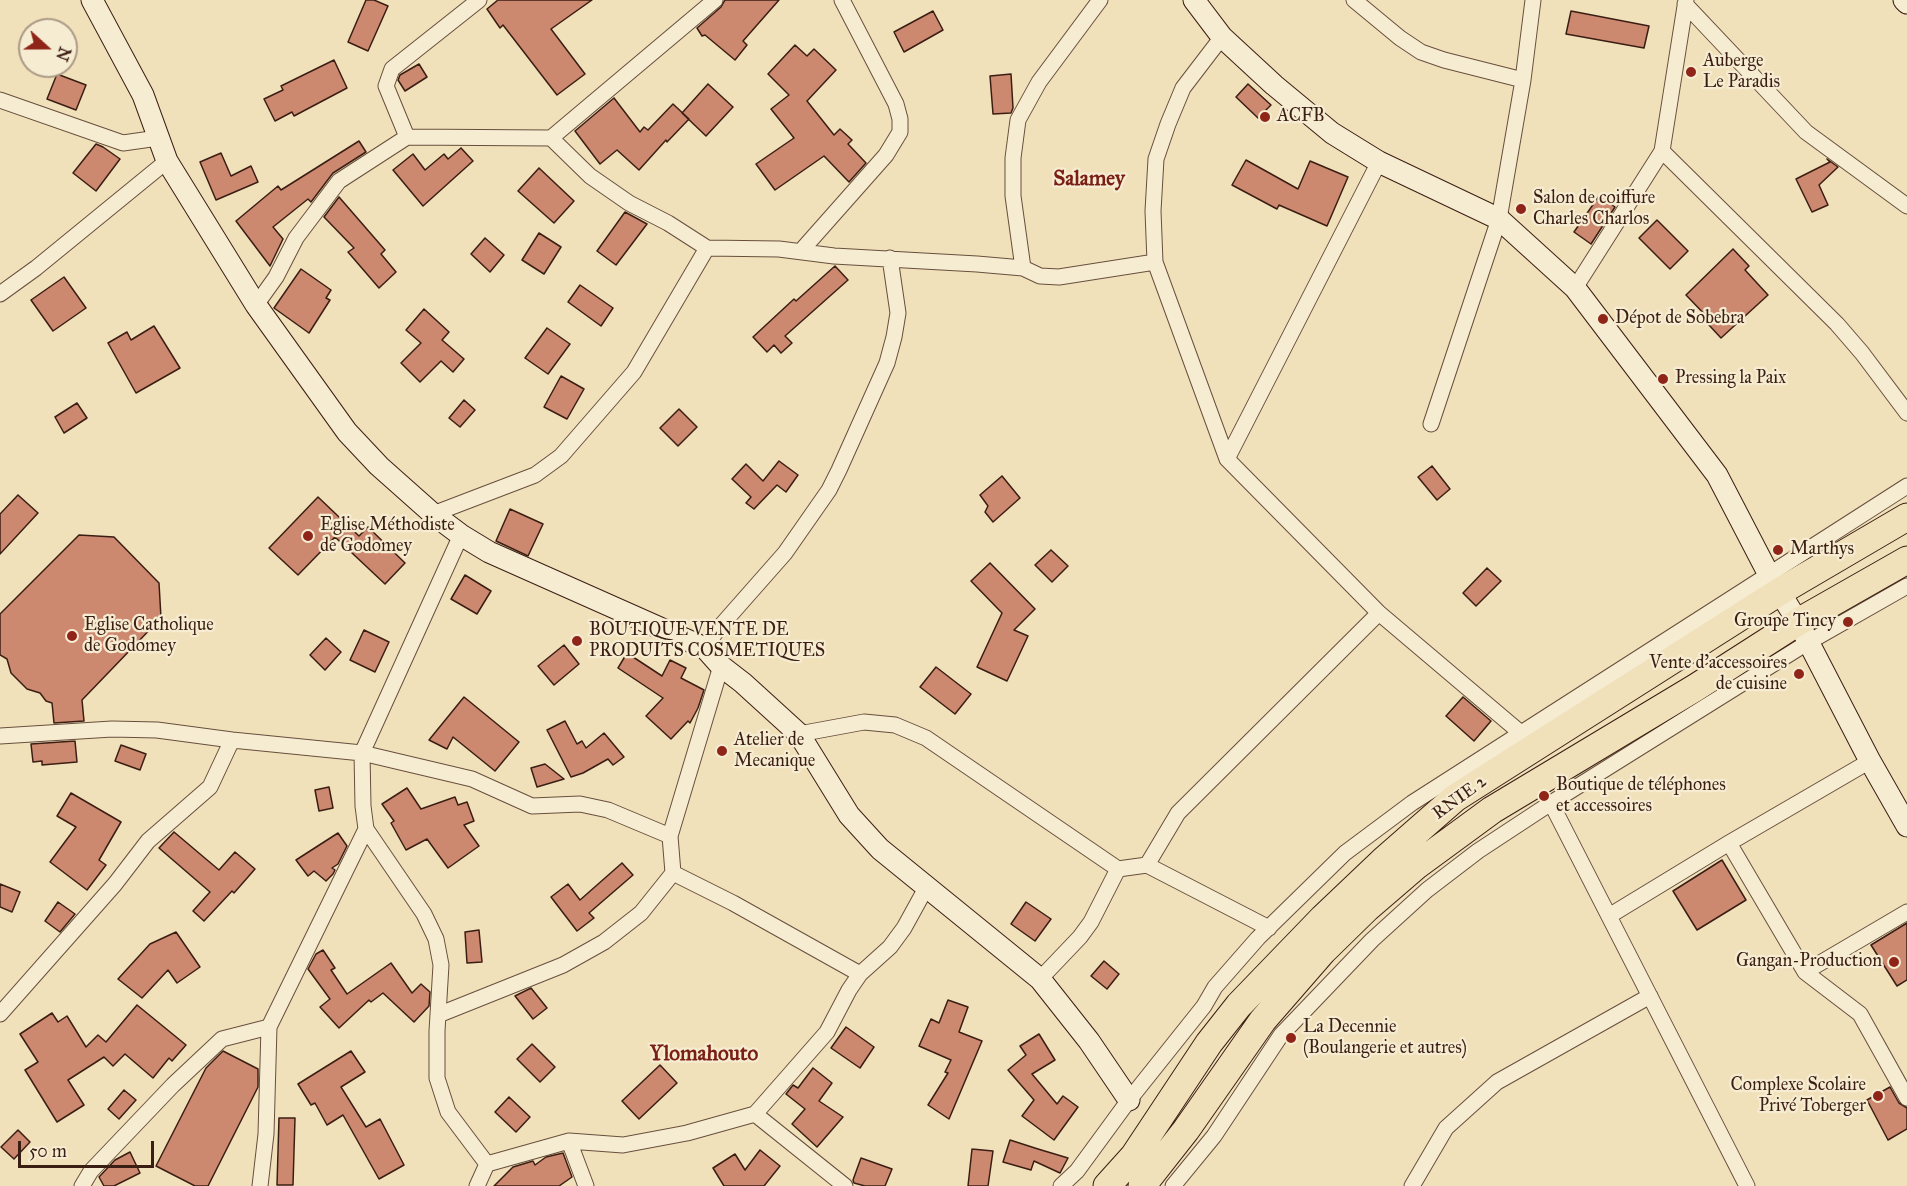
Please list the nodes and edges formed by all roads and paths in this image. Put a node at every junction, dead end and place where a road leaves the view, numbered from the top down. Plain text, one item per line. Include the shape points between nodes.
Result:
1 (92, 0) edge
2 (479, 0) edge
3 (715, 0) edge
4 (842, 0) edge
5 (1100, 0) edge
6 (1194, 0) edge
7 (1354, 0) edge
8 (1533, 0) edge
9 (1686, 2) edge
10 (1222, 37) junction
11 (1523, 80) junction
12 (0, 100) edge
13 (407, 137) junction
14 (158, 138) junction
15 (551, 138) junction
16 (1662, 151) junction
17 (167, 161) junction
18 (1379, 162) junction
19 (1907, 206) edge
20 (1499, 219) junction
21 (707, 248) junction
22 (801, 251) junction
23 (890, 258) junction
24 (1155, 262) junction
25 (1023, 268) junction
26 (1575, 288) junction
27 (0, 294) edge
28 (256, 305) junction
29 (1907, 413) edge
30 (1431, 424) dead end
31 (1227, 459) junction
32 (1907, 486) edge
33 (433, 514) junction
34 (1907, 517) edge
35 (461, 535) junction
36 (1907, 560) edge
37 (1774, 582) junction
38 (1907, 586) edge
39 (1378, 613) junction
40 (1802, 633) junction
41 (705, 648) junction
42 (721, 666) junction
43 (799, 734) junction
44 (1522, 734) junction
45 (0, 736) edge
46 (232, 740) junction
47 (362, 753) junction
48 (1870, 761) junction
49 (1551, 803) junction
50 (1907, 826) edge
51 (366, 829) junction
52 (670, 836) junction
53 (1729, 843) junction
54 (1147, 865) junction
55 (1118, 869) junction
56 (673, 873) junction
57 (926, 888) junction
58 (1907, 912) edge
59 (1609, 916) junction
60 (1269, 928) junction
61 (1805, 972) junction
62 (860, 974) junction
63 (1040, 979) junction
64 (1650, 996) junction
65 (0, 1014) edge
66 (438, 1015) junction
67 (270, 1027) junction
68 (1907, 1098) edge
69 (1129, 1100) junction
70 (756, 1114) junction
71 (569, 1141) junction
72 (487, 1164) junction
73 (82, 1186) edge
74 (260, 1186) edge
75 (477, 1186) edge
76 (586, 1186) edge
77 (845, 1186) edge
78 (1061, 1186) edge
79 (1107, 1186) edge
80 (1142, 1186) edge
81 (1173, 1186) edge
82 (1412, 1186) edge
83 (1747, 1186) edge

1 - 14 street via 142,95
2 - 13 street via 392,69 386,86
3 - 15 street
4 - 22 street via 896,104 900,132 886,155
5 - 25 street via 1039,82 1018,120 1013,196
6 - 10 street
7 - 11 street via 1421,52
8 - 11 street
9 - 16 street
9 - 19 street via 1806,132
10 - 18 street via 1332,133
10 - 24 street via 1183,88 1156,159 1152,211
11 - 20 street
12 - 14 street via 123,143
13 - 15 street
13 - 28 street via 339,181 297,238
14 - 17 street
15 - 21 street via 590,176
16 - 26 street
16 - 29 street via 1837,324
17 - 27 street
17 - 28 street
18 - 20 street
18 - 31 street
20 - 26 street
20 - 30 street
21 - 22 street
21 - 33 street via 634,372 561,456 535,475
22 - 23 street
23 - 25 street
23 - 41 street via 898,313 894,338 887,363 839,470 785,553
24 - 25 street via 1059,277 1041,276
24 - 31 street
26 - 37 street via 1717,475
28 - 33 street via 347,432
31 - 39 street
32 - 37 street
33 - 35 street
34 - 37 highway, RNIE 2 / RNIE 2
35 - 41 street via 489,552
35 - 47 street
36 - 40 highway, RNIE 2 / RNIE 2
37 - 40 street
37 - 44 street
37 - 79 highway, RNIE 2 / RNIE 2 via 1455,798 1383,861 1239,1005 1134,1156
38 - 40 street
39 - 44 street
39 - 54 street via 1178,813
40 - 48 street
40 - 49 street
40 - 80 highway, RNIE 2 / RNIE 2 via 1695,688 1492,810 1418,865 1323,951 1263,1020
41 - 42 street
42 - 43 street
42 - 52 street
43 - 55 street via 864,722 906,729 926,738
43 - 57 street via 849,815 880,849
44 - 60 street via 1412,803 1345,853
45 - 46 street via 112,729 157,730
46 - 47 street
46 - 65 street via 210,787 148,841
47 - 51 street
47 - 52 street via 472,779 532,806 580,804 608,810
48 - 50 street
48 - 53 street
49 - 59 street
49 - 81 street via 1478,851 1372,940 1281,1035 1214,1136
51 - 66 street via 424,914 436,939 441,965
51 - 67 street
52 - 56 street
53 - 59 street
53 - 61 street
54 - 55 street
54 - 60 street
55 - 63 street via 1091,922
56 - 62 street
56 - 66 street via 641,913 604,942 563,965
57 - 62 street via 890,947
57 - 63 street
58 - 61 street
59 - 64 street
60 - 69 street via 1215,987
61 - 68 street via 1860,1014
62 - 70 street via 828,1032
63 - 69 street
64 - 82 street via 1497,1082 1446,1128
64 - 83 street
66 - 72 street via 437,1078 448,1112
67 - 73 street via 222,1039 91,1171
67 - 74 street
69 - 78 street via 1077,1171
70 - 71 street via 623,1145
70 - 77 street
71 - 72 street
71 - 76 street
72 - 75 street

